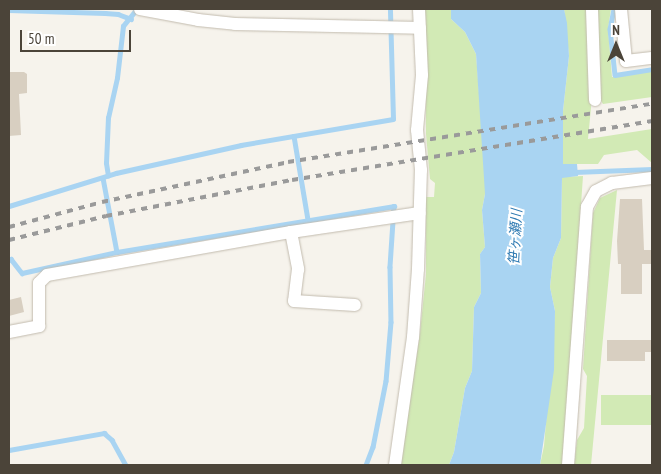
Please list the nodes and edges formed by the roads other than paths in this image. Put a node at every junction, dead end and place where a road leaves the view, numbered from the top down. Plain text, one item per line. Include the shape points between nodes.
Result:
1 (141, 9) edge
2 (419, 9) edge
3 (592, 9) edge
4 (621, 9) edge
5 (420, 28) junction
6 (652, 58) edge
7 (595, 100) dead end
8 (652, 178) edge
9 (420, 213) junction
10 (291, 232) junction
11 (355, 306) dead end
12 (9, 332) edge
13 (395, 465) edge
14 (568, 465) edge

1 - 5 street via 235,24
2 - 5 street
3 - 7 street
4 - 6 street via 626,62
5 - 9 street via 422,75 417,130 422,170
8 - 14 street via 612,183 596,191 587,207
9 - 10 street
9 - 13 street via 413,337
10 - 11 street via 298,269 294,302
10 - 12 street via 47,275 39,283 39,326

